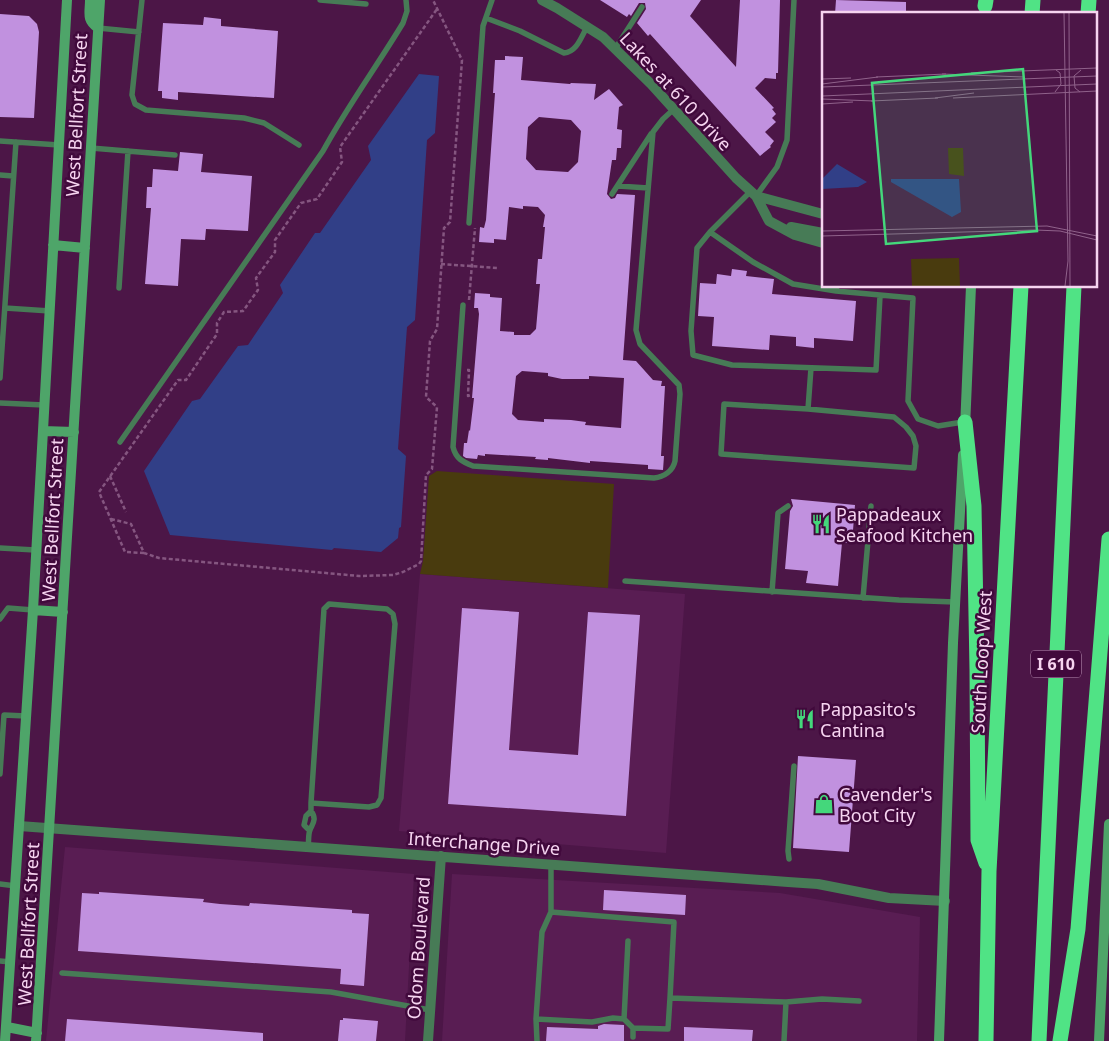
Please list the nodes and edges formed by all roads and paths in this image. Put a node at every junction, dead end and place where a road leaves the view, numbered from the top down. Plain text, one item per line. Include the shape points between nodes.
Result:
1 (67, 0) edge
2 (90, 0) edge
3 (100, 0) edge
4 (142, 0) edge
5 (320, 0) edge
6 (406, 0) edge
7 (433, 0) edge
8 (492, 0) edge
9 (542, 0) edge
10 (794, 0) edge
11 (366, 4) dead end
12 (642, 7) dead end
13 (437, 8) junction
14 (486, 18) junction
15 (587, 27) junction
16 (98, 28) junction
17 (139, 32) junction
18 (615, 49) junction
19 (674, 109) junction
20 (653, 132) junction
21 (0, 141) edge
22 (16, 142) junction
23 (59, 145) junction
24 (299, 145) dead end
25 (91, 148) junction
26 (128, 151) junction
27 (176, 155) dead end
28 (0, 175) edge
29 (13, 176) junction
30 (618, 186) junction
31 (648, 188) junction
32 (753, 193) junction
33 (612, 194) dead end
34 (822, 214) edge
35 (769, 221) junction
36 (472, 223) joint
37 (710, 232) junction
38 (822, 233) edge
39 (822, 243) edge
40 (53, 245) junction
41 (84, 248) junction
42 (441, 264) junction
43 (472, 266) junction
44 (498, 268) dead end
45 (822, 287) edge
46 (119, 288) dead end
47 (971, 288) edge
48 (1020, 288) edge
49 (1074, 288) edge
50 (837, 289) edge
51 (880, 296) junction
52 (466, 305) joint
53 (5, 308) junction
54 (50, 311) junction
55 (811, 368) junction
56 (464, 370) dead end
57 (0, 378) edge
58 (471, 396) dead end
59 (0, 403) edge
60 (44, 405) junction
61 (808, 409) junction
62 (965, 422) junction
63 (43, 430) junction
64 (74, 432) junction
65 (120, 442) dead end
66 (110, 476) junction
67 (788, 506) dead end
68 (871, 506) dead end
69 (126, 512) dead end
70 (110, 519) junction
71 (1109, 539) edge
72 (0, 548) edge
73 (36, 550) junction
74 (144, 553) junction
75 (625, 581) dead end
76 (772, 592) junction
77 (863, 598) junction
78 (954, 602) junction
79 (33, 610) junction
80 (63, 612) junction
81 (0, 619) edge
82 (26, 716) junction
83 (794, 766) dead end
84 (0, 774) edge
85 (312, 803) junction
86 (1109, 824) edge
87 (20, 826) junction
88 (50, 828) junction
89 (1109, 839) edge
90 (308, 847) junction
91 (441, 856) junction
92 (789, 859) dead end
93 (551, 864) junction
94 (989, 871) junction
95 (0, 884) edge
96 (16, 886) junction
97 (944, 901) junction
98 (551, 912) junction
99 (628, 941) dead end
100 (0, 961) edge
101 (11, 962) junction
102 (62, 973) dead end
103 (670, 998) junction
104 (859, 1001) dead end
105 (786, 1002) junction
106 (430, 1010) junction
107 (536, 1019) junction
108 (624, 1019) junction
109 (7, 1027) junction
110 (633, 1028) junction
111 (37, 1037) edge
112 (633, 1037) dead end
113 (6, 1041) edge
114 (428, 1041) edge
115 (537, 1041) edge
116 (784, 1041) edge
117 (939, 1041) edge
118 (986, 1041) edge
119 (1039, 1041) edge
120 (1060, 1041) edge
121 (1099, 1041) edge

1 - 23 main road, West Bellfort Street
2 - 16 main road via 91,24
3 - 16 main road, West Bellfort Street
4 - 17 lane
5 - 11 lane
6 - 65 lane via 403,23 323,151
7 - 13 path
8 - 14 lane
9 - 15 street, Lakes at 610 Drive
10 - 32 lane via 787,140 777,167
12 - 18 lane
13 - 42 path via 462,60 450,222 444,228
13 - 66 path via 340,147 342,162 317,199 301,203 275,240 274,252 256,278 258,290 243,311 224,312 217,323 217,334 186,380 178,380
14 - 15 lane via 564,53 574,50
14 - 36 lane
15 - 18 street, Lakes at 610 Drive
16 - 17 lane
16 - 25 main road, West Bellfort Street
17 - 24 lane via 132,95 135,104 146,110 244,118 264,123
18 - 19 street, Lakes at 610 Drive
19 - 20 lane
19 - 32 street, Lakes at 610 Drive
20 - 30 lane
20 - 31 lane
21 - 22 lane
22 - 23 lane
22 - 29 lane
23 - 40 main road, West Bellfort Street
25 - 26 lane
25 - 41 main road, West Bellfort Street
26 - 27 lane
26 - 46 lane
28 - 29 lane
29 - 53 lane
30 - 31 lane
30 - 33 lane
31 - 52 lane via 636,330 640,344 679,385 675,461 666,475 654,478 473,466 458,458 453,447
32 - 34 street, Lakes at 610 Drive
32 - 35 street, Lakes at 610 Drive
32 - 37 lane
35 - 38 street
35 - 39 street via 795,235
36 - 43 path
37 - 45 lane via 794,284
37 - 55 lane via 697,248 691,331 693,355 732,365
40 - 41 main road
40 - 54 main road, West Bellfort Street
41 - 64 main road, West Bellfort Street
42 - 43 path
42 - 74 path via 438,329 430,341 426,397 437,407 432,469 426,475 419,564 393,575 359,576 159,558
43 - 44 path
43 - 52 path
47 - 62 main road
48 - 94 highway, South Loop West
49 - 119 highway, I 610
50 - 51 lane
51 - 55 lane via 876,370
51 - 62 lane via 913,298 908,401 918,419 938,426
53 - 54 lane
53 - 57 lane
54 - 60 main road, West Bellfort Street
55 - 61 lane
56 - 58 path via 469,370 468,396
59 - 60 lane
60 - 63 main road, West Bellfort Street
61 - 61 lane via 894,417 913,436 916,446 914,468 721,454 724,404
62 - 78 main road
62 - 94 highway via 974,506 978,840
63 - 64 main road
63 - 73 main road, West Bellfort Street
64 - 80 main road, West Bellfort Street
66 - 69 path
66 - 70 path via 99,492
67 - 76 lane via 778,513
68 - 77 lane
70 - 74 path via 131,524
70 - 74 path via 125,552
71 - 120 highway via 1079,919
72 - 73 lane
73 - 79 main road, West Bellfort Street
75 - 76 lane
76 - 77 lane
77 - 78 lane
78 - 97 main road
79 - 80 main road
79 - 81 lane via 8,608
79 - 82 main road, West Bellfort Street
80 - 88 main road, West Bellfort Street
82 - 84 lane via 4,715
82 - 87 main road, West Bellfort Street
83 - 92 lane
85 - 85 lane via 324,609 329,604 387,609 393,614 395,624 381,798 377,805 369,807
85 - 90 lane via 314,825 309,830
86 - 89 main road
87 - 88 street, Interchange Drive
87 - 96 main road, West Bellfort Street
88 - 90 street, Interchange Drive
88 - 111 main road, West Bellfort Street
89 - 121 main road
90 - 91 street, Interchange Drive
91 - 93 street, Interchange Drive
91 - 106 street, Odom Boulevard
93 - 97 street, Interchange Drive via 810,884 889,898
93 - 98 lane
94 - 118 highway, South Loop West
95 - 96 lane
96 - 101 main road, West Bellfort Street
97 - 117 main road
98 - 103 lane via 674,922
98 - 107 lane via 542,932
99 - 108 lane
100 - 101 lane
101 - 109 main road, West Bellfort Street
102 - 106 lane via 331,992
103 - 105 lane
103 - 110 lane via 668,1029
104 - 105 lane via 822,999
105 - 116 lane
106 - 114 street, Odom Boulevard
107 - 108 lane via 592,1022
107 - 115 lane
108 - 110 lane
109 - 111 main road
109 - 113 main road, West Bellfort Street
110 - 112 lane

